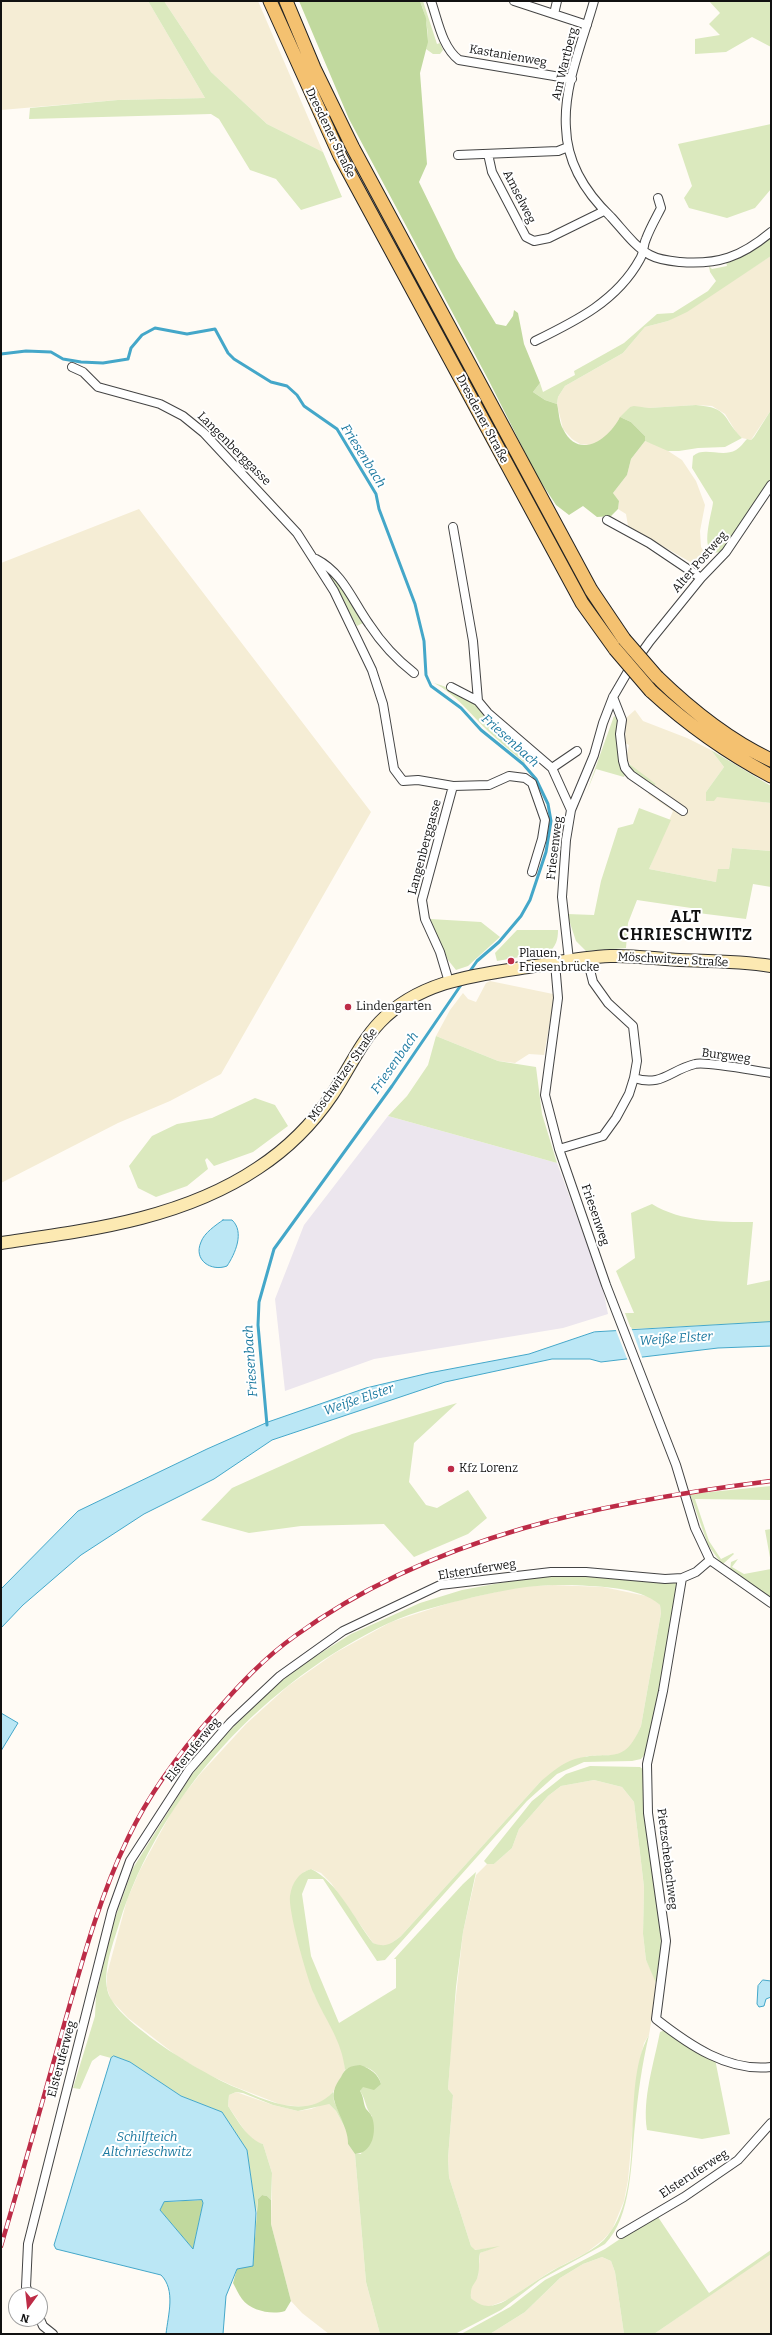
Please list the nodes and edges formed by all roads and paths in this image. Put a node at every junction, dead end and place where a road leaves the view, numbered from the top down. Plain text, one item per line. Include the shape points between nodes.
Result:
1 (270, 1) edge
2 (286, 1) edge
3 (431, 1) edge
4 (514, 1) edge
5 (557, 1) edge
6 (594, 1) edge
7 (554, 14) junction
8 (587, 25) junction
9 (572, 79) junction
10 (568, 147) junction
11 (488, 154) junction
12 (458, 155) dead end
13 (658, 198) dead end
14 (604, 211) junction
15 (771, 232) edge
16 (643, 250) junction
17 (535, 341) dead end
18 (72, 367) dead end
19 (771, 485) edge
20 (607, 520) dead end
21 (452, 527) dead end
22 (315, 559) junction
23 (701, 578) junction
24 (642, 651) joint
25 (414, 673) dead end
26 (451, 687) dead end
27 (613, 697) junction
28 (478, 701) junction
29 (577, 751) dead end
30 (771, 760) edge
31 (552, 768) junction
32 (771, 776) edge
33 (453, 786) junction
34 (572, 810) junction
35 (683, 811) dead end
36 (532, 872) dead end
37 (587, 958) junction
38 (569, 960) junction
39 (555, 963) junction
40 (771, 966) edge
41 (451, 981) junction
42 (771, 1073) edge
43 (634, 1078) junction
44 (559, 1149) junction
45 (1, 1242) edge
46 (710, 1560) junction
47 (682, 1578) junction
48 (771, 1603) edge
49 (771, 2067) edge
50 (771, 2123) edge
51 (621, 2234) dead end
52 (26, 2287) edge
53 (44, 2327) edge
54 (53, 2334) edge

1 - 32 main road, Dresdener Straße, bridge via 340,156 579,596 615,650 651,691 694,729
2 - 30 main road, bridge via 314,68 388,215 591,590 624,639 657,677 701,716 744,746
3 - 9 street, Kastanienweg via 446,45 452,55 459,60
4 - 7 street
5 - 7 street
6 - 8 street, Am Wartberg
7 - 8 street
8 - 9 street, Am Wartberg
9 - 10 street, Am Wartberg via 566,109
10 - 11 street, Amselweg via 558,151
10 - 14 street, Am Wartberg via 575,171
11 - 12 street, Amselweg
11 - 14 street, Amselweg via 492,172 526,237 534,241 549,238
13 - 16 street via 661,208
14 - 16 street, Am Wartberg
15 - 16 street, Am Wartberg via 745,250 718,262 668,261
16 - 17 street via 640,261 630,275 598,307
18 - 22 street, Langenberggasse via 83,372 98,388 160,404 194,424 261,492 297,533
19 - 23 street, Alter Postweg via 726,552
20 - 23 street via 649,543
21 - 28 street via 473,641
22 - 25 street, Langenberggasse via 327,565 339,577 384,646
22 - 33 street, Langenberggasse via 334,591 372,670 383,704 396,774 403,781 418,780
23 - 24 street, Alter Postweg
24 - 27 street, Friesenweg
26 - 28 street
27 - 34 street, Friesenweg
27 - 35 street via 622,720 620,734 625,768 631,775
28 - 31 street via 488,713
29 - 31 street
31 - 34 street
33 - 36 street, Langenberggasse via 489,785 509,776 525,778 532,784 545,820
33 - 41 street, Langenberggasse via 422,900 425,919
34 - 38 street, Friesenweg via 562,890
37 - 38 main road, Möschwitzer Straße
37 - 40 main road, Möschwitzer Straße via 611,956
37 - 43 street via 593,982 608,1003 633,1026 637,1061
38 - 39 main road, Möschwitzer Straße
39 - 41 main road, Möschwitzer Straße
39 - 44 street, Friesenweg via 558,998 545,1095
41 - 45 main road, Möschwitzer Straße via 410,999 382,1021 367,1037 331,1096 311,1122 293,1141 260,1167 225,1189 181,1206 136,1219 93,1229
42 - 43 street, Burgweg via 696,1064 662,1079 647,1082
43 - 44 street via 619,1112 603,1136
44 - 46 street, Friesenweg via 618,1316 676,1465 688,1511
46 - 47 street, Elsteruferweg via 696,1572
46 - 48 street
47 - 49 street, Pietzschebachweg via 662,1699 647,1764 648,1813 666,1941 656,2019 682,2039 726,2062 757,2068
47 - 52 street, Elsteruferweg via 551,1572 440,1585 343,1631 280,1676 230,1723 189,1770 130,1861 112,1911 28,2244
50 - 51 street, Elsteruferweg via 738,2160 684,2197
53 - 54 street

